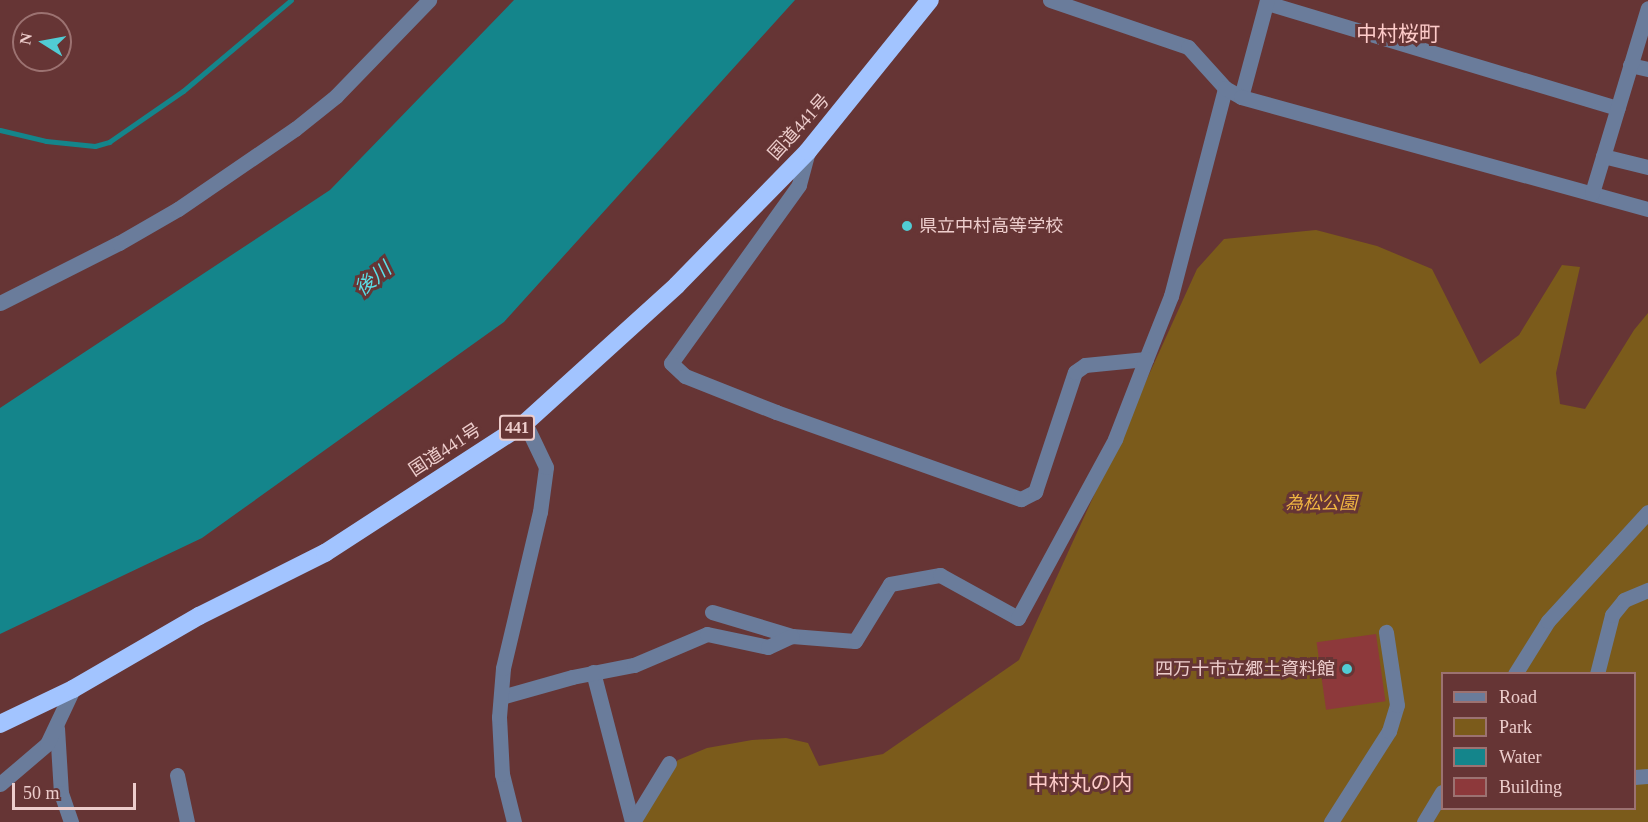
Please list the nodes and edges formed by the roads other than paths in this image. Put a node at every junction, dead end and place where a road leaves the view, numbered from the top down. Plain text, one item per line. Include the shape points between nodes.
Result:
1 (429, 0) edge
2 (930, 0) edge
3 (1050, 0) edge
4 (1267, 2) edge
5 (1648, 8) edge
6 (1630, 65) junction
7 (1648, 69) edge
8 (1225, 88) junction
9 (1241, 98) junction
10 (1618, 108) junction
11 (808, 151) junction
12 (1603, 156) junction
13 (1648, 167) edge
14 (1592, 193) junction
15 (1648, 209) edge
16 (0, 303) edge
17 (1146, 359) junction
18 (525, 423) junction
19 (1648, 512) edge
20 (1648, 590) edge
21 (712, 612) dead end
22 (1386, 632) dead end
23 (792, 636) junction
24 (593, 672) junction
25 (1516, 672) edge
26 (1598, 672) edge
27 (73, 689) junction
28 (501, 697) junction
29 (0, 724) edge
30 (56, 725) junction
31 (669, 763) dead end
32 (177, 775) dead end
33 (0, 784) edge
34 (1441, 795) edge
35 (71, 822) edge
36 (187, 822) edge
37 (514, 822) edge
38 (633, 822) edge
39 (1331, 822) edge
40 (1424, 822) edge

1 - 16 street via 336,96 295,129 178,209
2 - 11 highway, 国道441号 / 441
3 - 8 street via 1188,47
4 - 9 street
4 - 10 street
5 - 6 street
6 - 7 street
6 - 10 street
8 - 9 street
8 - 17 street via 1171,296
9 - 14 street
10 - 12 street
11 - 17 street via 799,185 670,363 685,376 1020,499 1035,492 1075,372 1085,365
11 - 18 highway, 国道441号 / 441 via 677,285
12 - 13 street
12 - 14 street
14 - 15 street
17 - 23 street via 1115,439 1018,618 940,575 890,584 855,641
18 - 27 highway, 国道441号 / 441 via 325,553 199,616
18 - 28 street via 546,467 540,512 503,668
19 - 25 street via 1548,621
20 - 26 street via 1624,600 1612,615
21 - 23 street
22 - 39 street via 1397,705 1389,731
23 - 24 street via 768,647 707,634 634,665
24 - 28 street
24 - 38 street
27 - 29 highway, 国道441号 / 441
27 - 30 street
28 - 37 street via 502,774
30 - 33 street via 47,744
30 - 35 street via 61,793
31 - 38 street
32 - 36 street
34 - 40 street

